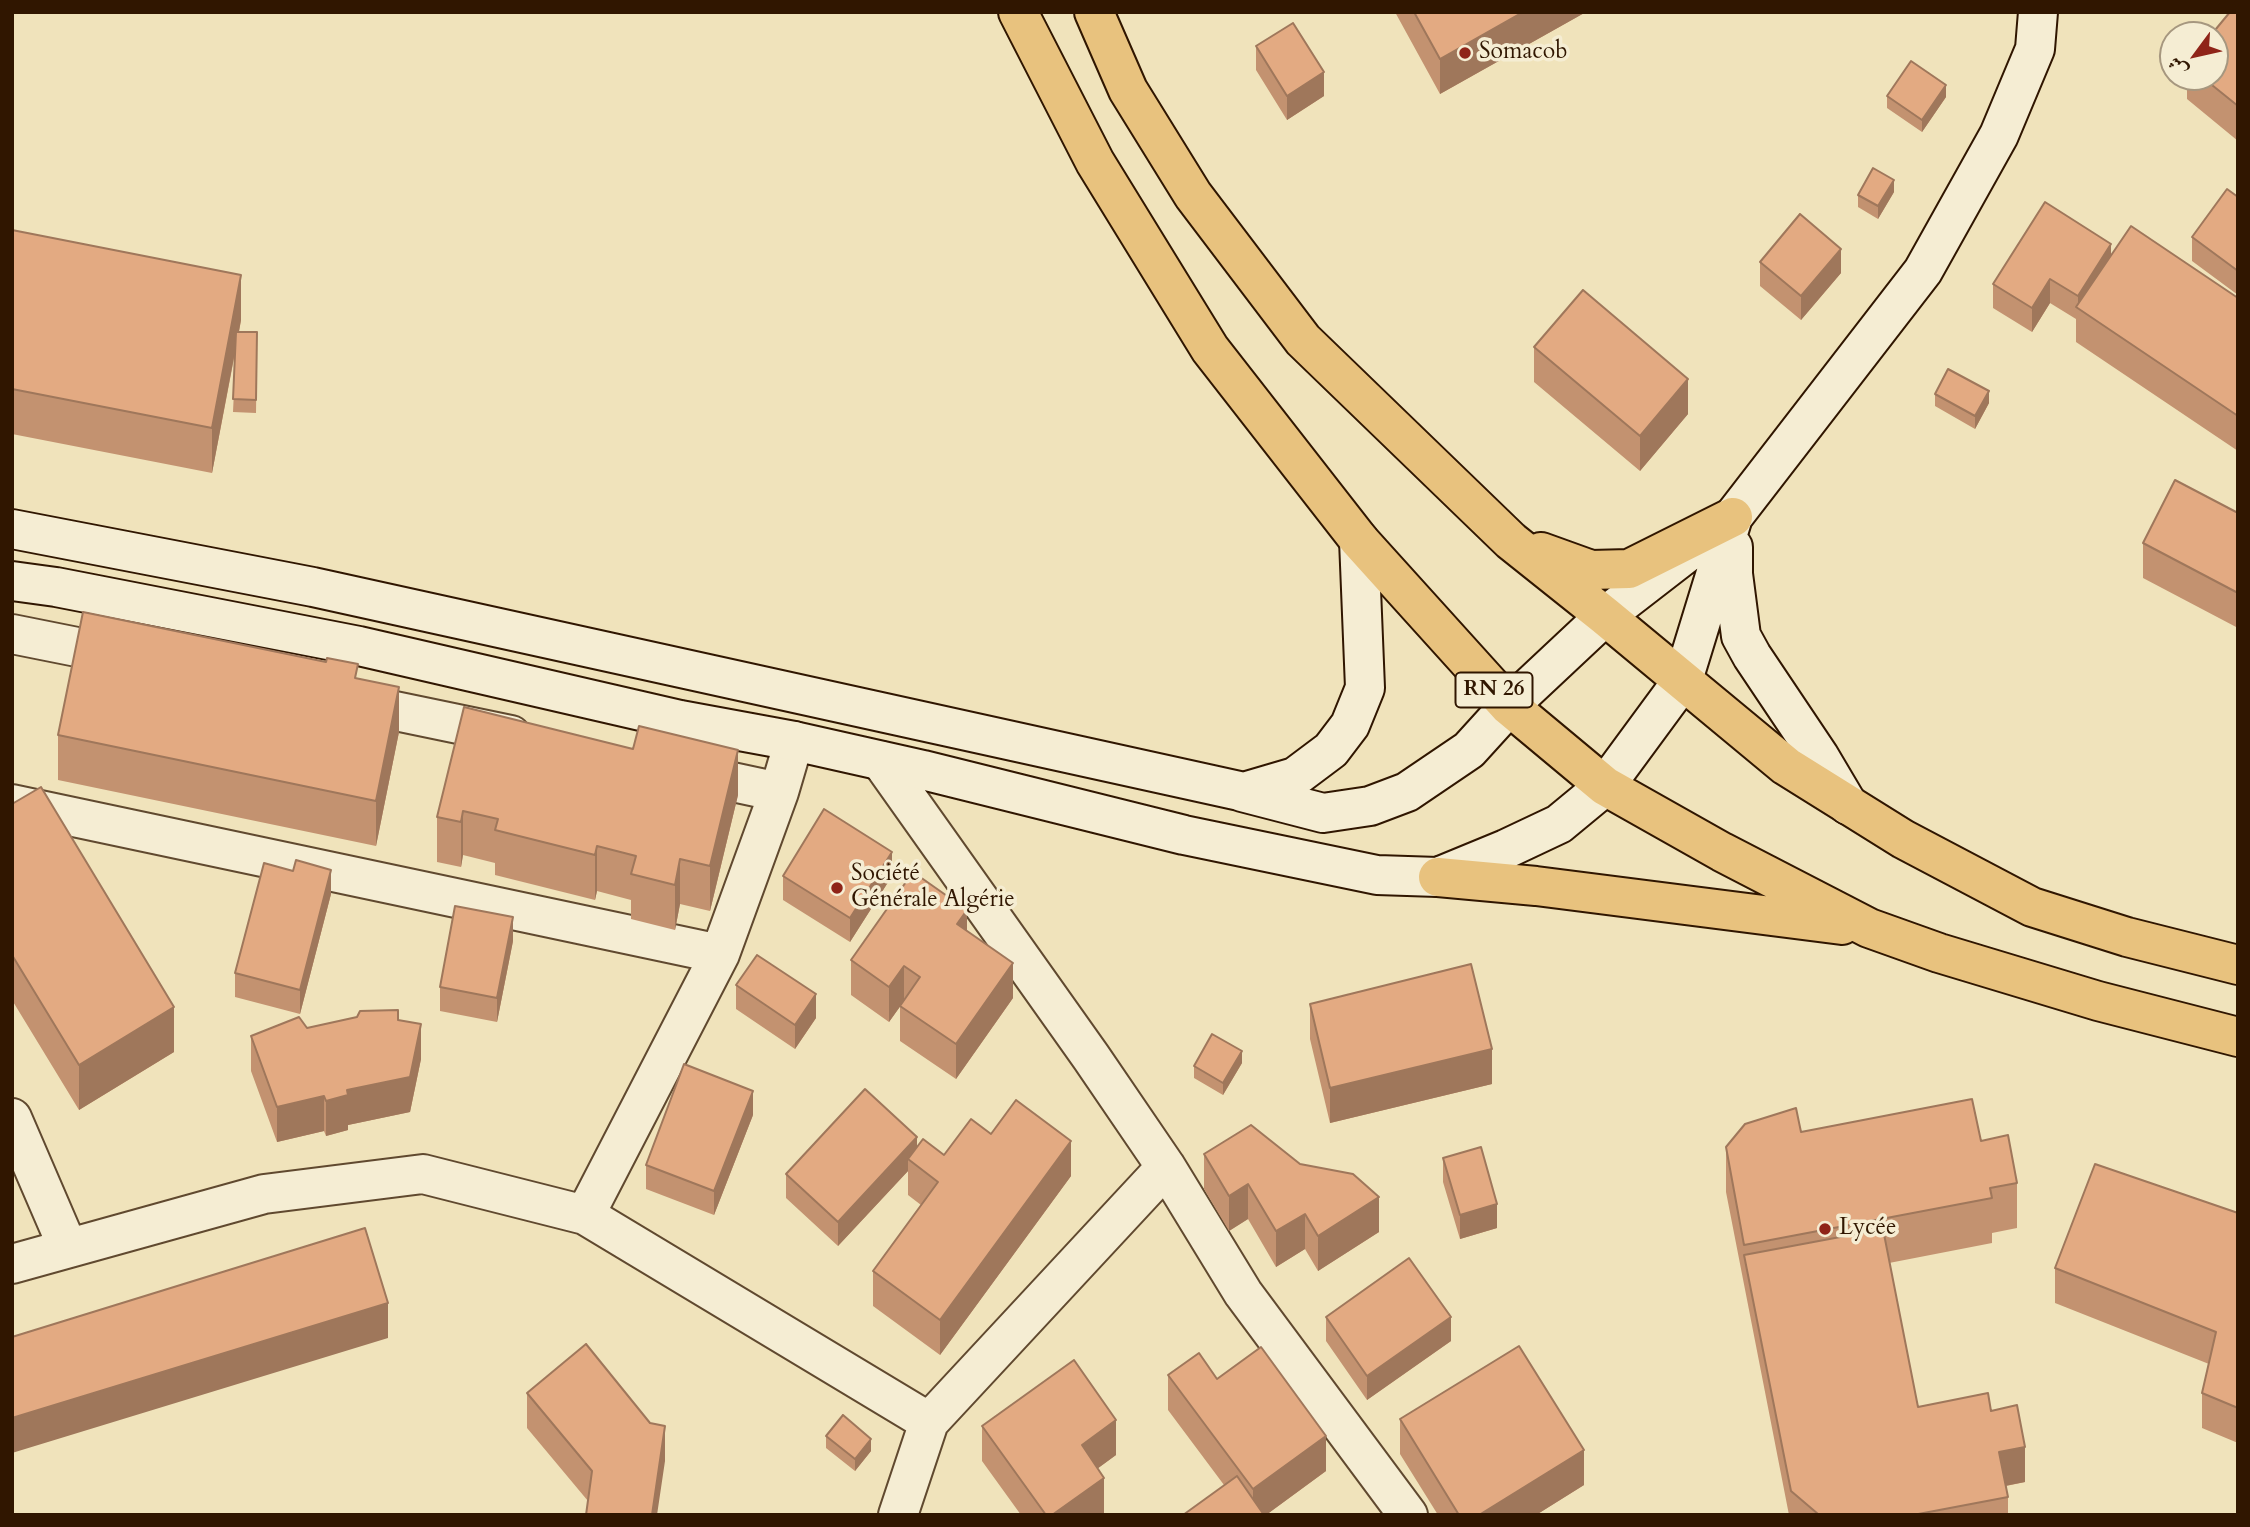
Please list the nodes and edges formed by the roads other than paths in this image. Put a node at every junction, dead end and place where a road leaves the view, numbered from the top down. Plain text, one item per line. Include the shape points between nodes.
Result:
1 (1018, 12) edge
2 (1094, 12) edge
3 (2038, 12) edge
4 (1733, 517) junction
5 (12, 529) edge
6 (1359, 540) junction
7 (1511, 541) junction
8 (12, 581) edge
9 (1605, 616) junction
10 (12, 634) edge
11 (162, 664) edge
12 (1683, 680) junction
13 (312, 694) edge
14 (1509, 706) junction
15 (539, 741) edge
16 (794, 741) junction
17 (881, 761) junction
18 (659, 766) edge
19 (1605, 786) junction
20 (1227, 788) junction
21 (779, 792) junction
22 (12, 804) edge
23 (1848, 805) junction
24 (1438, 877) junction
25 (1869, 928) junction
26 (720, 954) junction
27 (2238, 965) edge
28 (2238, 1037) edge
29 (12, 1118) edge
30 (1166, 1167) junction
31 (585, 1215) junction
32 (68, 1248) junction
33 (12, 1264) edge
34 (929, 1422) junction
35 (898, 1515) edge
36 (1408, 1515) edge

1 - 6 main road, RN 26 via 1095,162 1210,349
2 - 7 main road via 1128,90 1193,195 1303,340
3 - 4 main road via 2035,50 1999,135 1923,271
4 - 7 main road via 1629,569 1591,570
4 - 9 main road
4 - 12 main road
4 - 23 main road via 1733,574 1741,636
5 - 20 main road via 313,587
6 - 14 main road, RN 26
6 - 20 main road via 1365,688 1350,725 1331,750 1295,777 1244,792
7 - 9 main road
8 - 16 main road via 359,646 680,720
9 - 12 main road
9 - 14 main road, RN 26
10 - 11 main road
12 - 19 main road
12 - 23 main road via 1786,766
13 - 15 main road
14 - 19 main road, RN 26
14 - 20 main road via 1469,750 1407,792 1370,806 1323,813
16 - 17 main road
16 - 21 main road
17 - 24 main road via 1197,838 1377,875
17 - 30 main road
18 - 21 main road
19 - 24 main road via 1559,824
19 - 25 main road, RN 26
21 - 26 main road
22 - 26 main road
23 - 27 main road via 2032,907
24 - 25 main road
25 - 28 main road, RN 26 via 2098,1001
26 - 31 main road
29 - 32 main road
30 - 34 main road
30 - 36 main road via 1243,1293
31 - 32 main road via 423,1174 264,1194
31 - 34 main road
32 - 33 main road
34 - 35 main road

